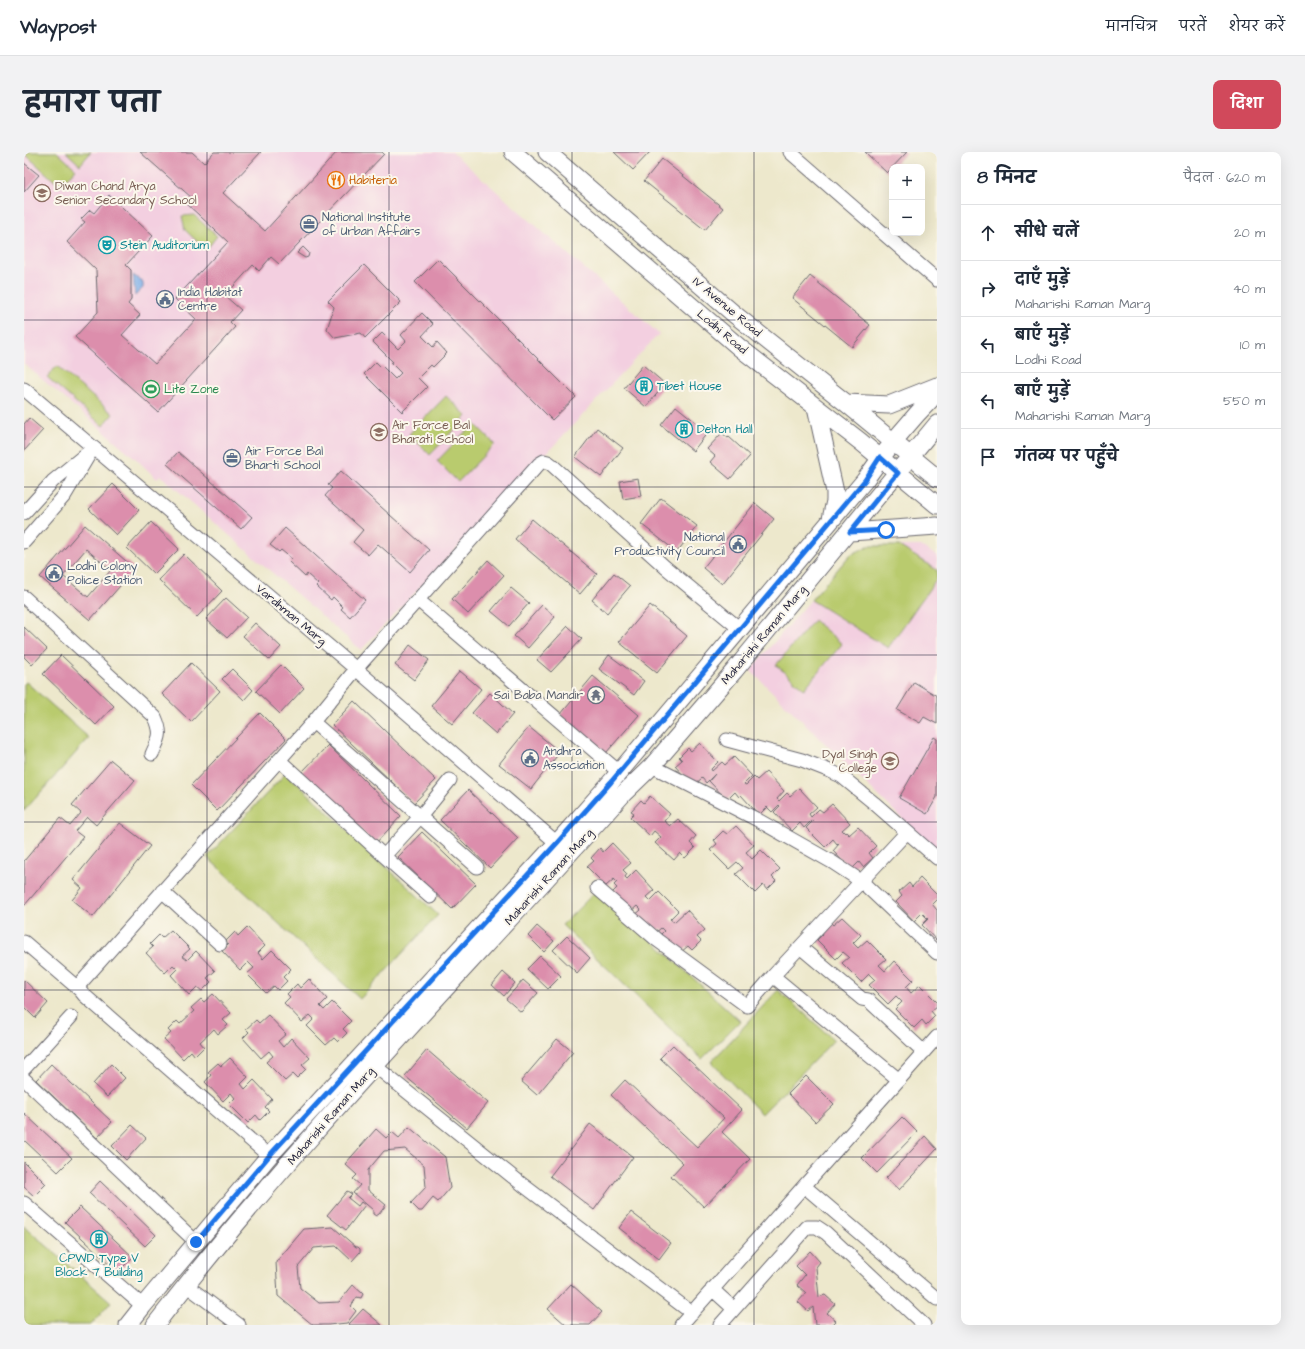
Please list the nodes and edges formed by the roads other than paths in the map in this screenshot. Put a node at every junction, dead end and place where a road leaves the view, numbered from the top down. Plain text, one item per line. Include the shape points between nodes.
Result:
1 (513, 152) edge
2 (547, 152) edge
3 (790, 152) edge
4 (937, 280) edge
5 (937, 386) edge
6 (24, 389) edge
7 (937, 393) edge
8 (846, 403) junction
9 (816, 407) junction
10 (937, 424) edge
11 (893, 441) junction
12 (93, 448) junction
13 (911, 456) junction
14 (880, 457) junction
15 (898, 473) junction
16 (937, 478) edge
17 (937, 505) edge
18 (24, 513) edge
19 (831, 519) junction
20 (937, 526) edge
21 (850, 532) junction
22 (24, 542) edge
23 (24, 597) edge
24 (418, 600) junction
25 (740, 629) junction
26 (356, 669) junction
27 (313, 722) junction
28 (727, 740) dead end
29 (152, 754) dead end
30 (279, 760) junction
31 (652, 766) junction
32 (619, 772) junction
33 (450, 780) dead end
34 (420, 817) junction
35 (907, 832) junction
36 (557, 843) junction
37 (384, 856) junction
38 (937, 858) edge
39 (477, 867) dead end
40 (861, 881) junction
41 (597, 888) dead end
42 (162, 891) junction
43 (430, 897) dead end
44 (24, 942) edge
45 (220, 944) dead end
46 (800, 947) junction
47 (937, 953) edge
48 (773, 976) junction
49 (80, 990) junction
50 (71, 1017) dead end
51 (937, 1037) edge
52 (924, 1052) junction
53 (375, 1066) junction
54 (24, 1069) edge
55 (24, 1079) edge
56 (899, 1080) junction
57 (269, 1156) junction
58 (804, 1186) junction
59 (24, 1203) edge
60 (196, 1242) junction
61 (186, 1285) junction
62 (712, 1289) junction
63 (937, 1299) edge
64 (142, 1306) junction
65 (734, 1308) junction
66 (692, 1313) junction
67 (128, 1325) edge
68 (155, 1325) edge
69 (239, 1325) edge
70 (682, 1325) edge
71 (720, 1325) edge
72 (924, 1325) edge

1 - 9 main road, Lodhi Road via 740,348
2 - 8 main road, IV Avenue Road via 734,314
3 - 4 street
5 - 8 main road via 889,405
6 - 12 street, Vardhman Marg
7 - 11 main road, Maharishi Raman Marg
8 - 11 main road, IV Avenue Road
9 - 14 main road, Lodhi Road
9 - 19 main road via 835,492
10 - 13 main road, Maharishi Raman Marg
11 - 13 main road, IV Avenue Road
11 - 14 main road, Maharishi Raman Marg
12 - 18 street via 53,481
12 - 22 street via 65,495
12 - 26 street, Vardhman Marg
13 - 15 main road, Maharishi Raman Marg
13 - 16 main road
14 - 15 main road, Lodhi Road
14 - 19 main road, Maharishi Raman Marg via 865,480
15 - 17 main road, Lodhi Road
15 - 21 main road, Maharishi Raman Marg
19 - 25 main road, Maharishi Raman Marg
20 - 21 main road
21 - 31 main road, Maharishi Raman Marg
23 - 29 street via 155,717 160,736
24 - 25 street via 544,461 552,465 665,567
24 - 26 street
24 - 32 street
25 - 32 main road, Maharishi Raman Marg
26 - 27 street
26 - 36 street, Vardhman Marg
27 - 30 street
27 - 34 street
28 - 35 street via 802,760 836,773 849,781
30 - 37 street
30 - 42 street
31 - 40 street via 763,823
31 - 53 main road, Maharishi Raman Marg via 623,794
32 - 36 main road, Maharishi Raman Marg
33 - 34 street
34 - 37 street
34 - 39 street
35 - 38 street
35 - 40 street
36 - 57 main road, Maharishi Raman Marg
37 - 43 street
40 - 46 street
40 - 47 street
41 - 48 street via 657,940 747,1006
42 - 45 street
42 - 49 street via 81,982
44 - 49 street
46 - 48 street
46 - 52 street via 862,999 868,1000
48 - 56 street
49 - 57 street
50 - 54 street
51 - 52 street
52 - 56 street
53 - 61 main road, Maharishi Raman Marg via 286,1166
53 - 66 street via 523,1185
55 - 60 street
56 - 58 street
57 - 60 main road, Maharishi Raman Marg
58 - 62 street
58 - 63 street
59 - 64 street
60 - 64 main road, Maharishi Raman Marg
61 - 68 main road, Maharishi Raman Marg
61 - 69 street
62 - 65 street
62 - 66 street
64 - 67 main road, Maharishi Raman Marg
65 - 71 street
65 - 72 street via 807,1227 818,1227
66 - 70 street

